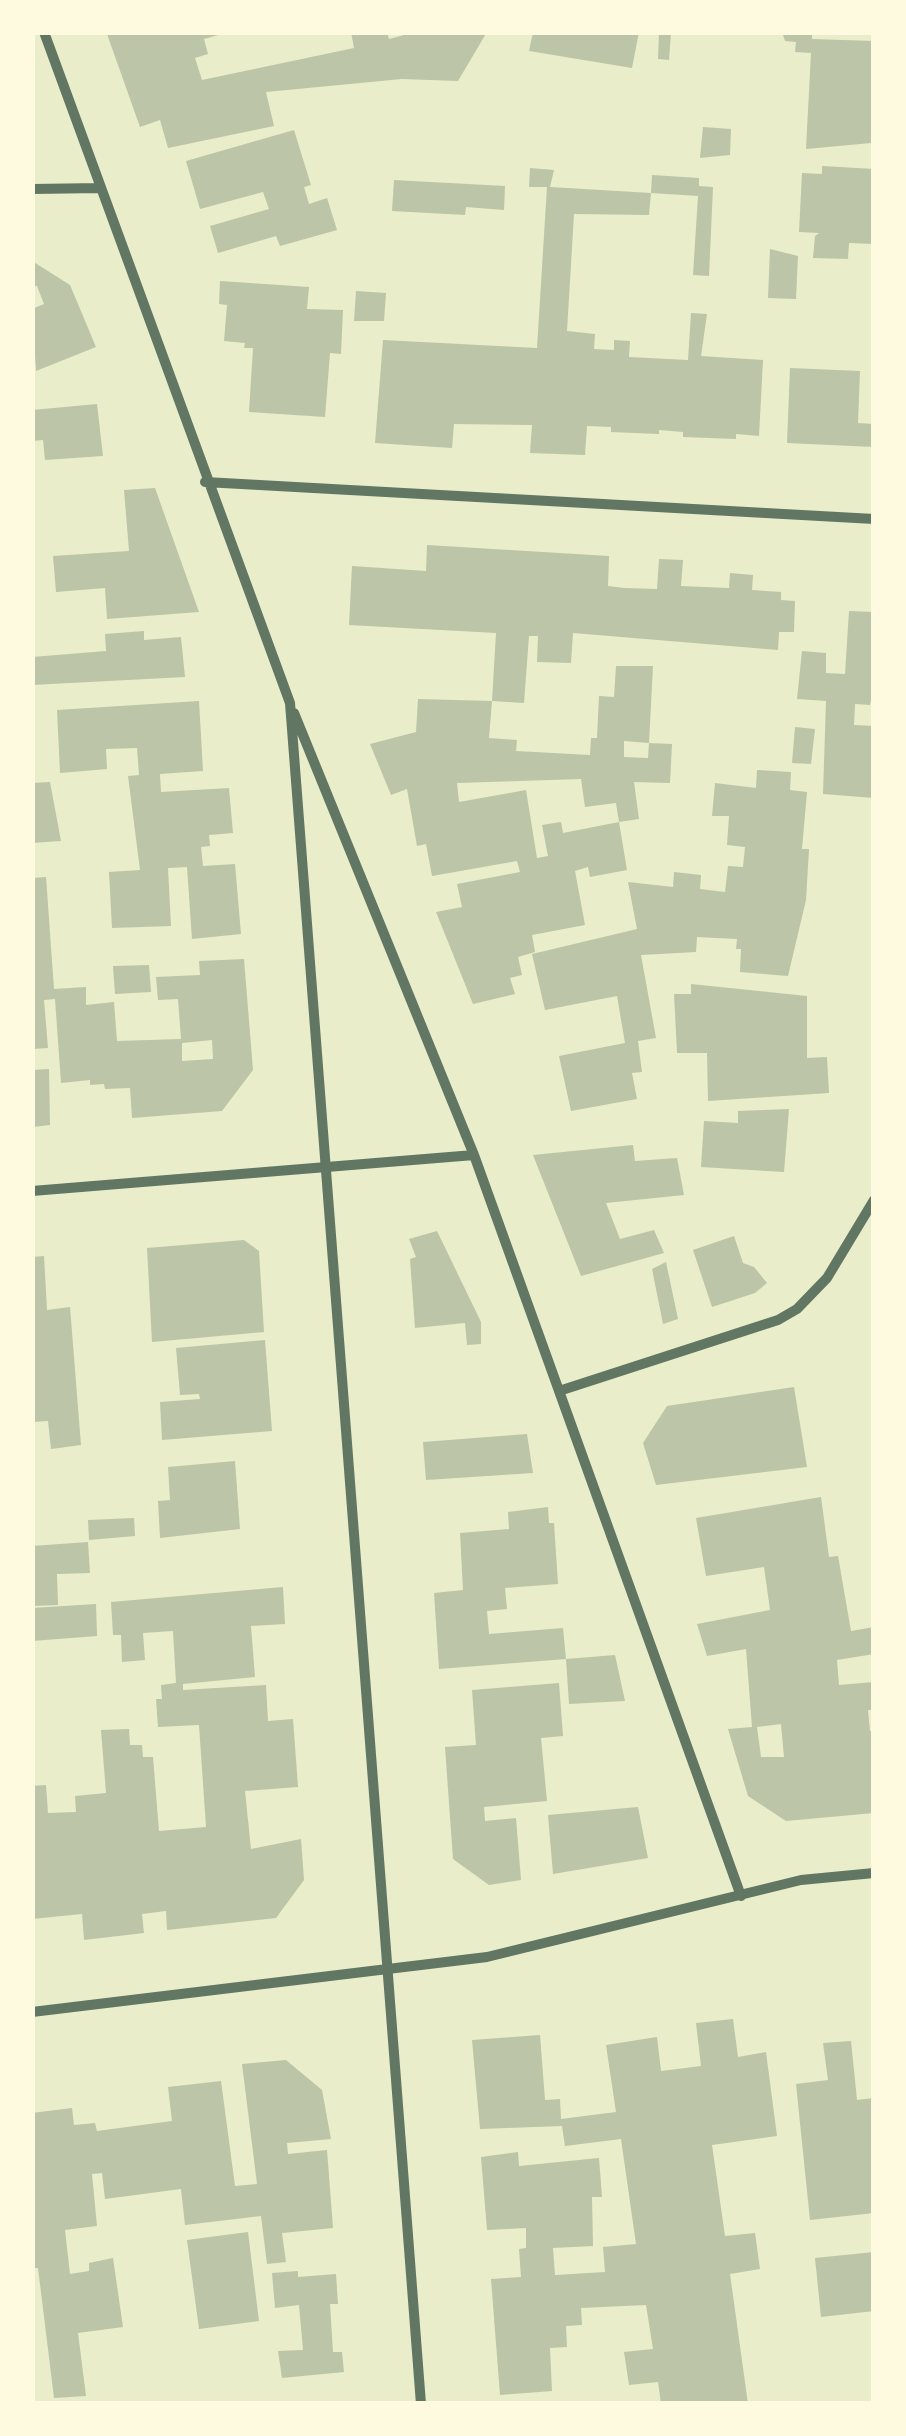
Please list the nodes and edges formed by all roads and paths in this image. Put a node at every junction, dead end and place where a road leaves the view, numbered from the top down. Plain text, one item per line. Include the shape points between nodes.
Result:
1 (44, 32) edge
2 (32, 188) edge
3 (101, 188) junction
4 (206, 482) junction
5 (874, 520) edge
6 (290, 703) junction
7 (474, 1155) junction
8 (324, 1166) junction
9 (32, 1191) edge
10 (874, 1200) edge
11 (559, 1391) junction
12 (874, 1873) edge
13 (741, 1896) junction
14 (386, 1971) junction
15 (32, 2012) edge
16 (420, 2404) edge

1 - 3 street
2 - 3 street
3 - 4 street
4 - 5 street
4 - 6 street
6 - 7 street
6 - 8 street
7 - 8 street
7 - 11 street
8 - 9 street
8 - 14 street
10 - 11 street via 827,1278 797,1309
11 - 13 street
12 - 13 street via 801,1880
13 - 14 street via 487,1958
14 - 15 street
14 - 16 street

